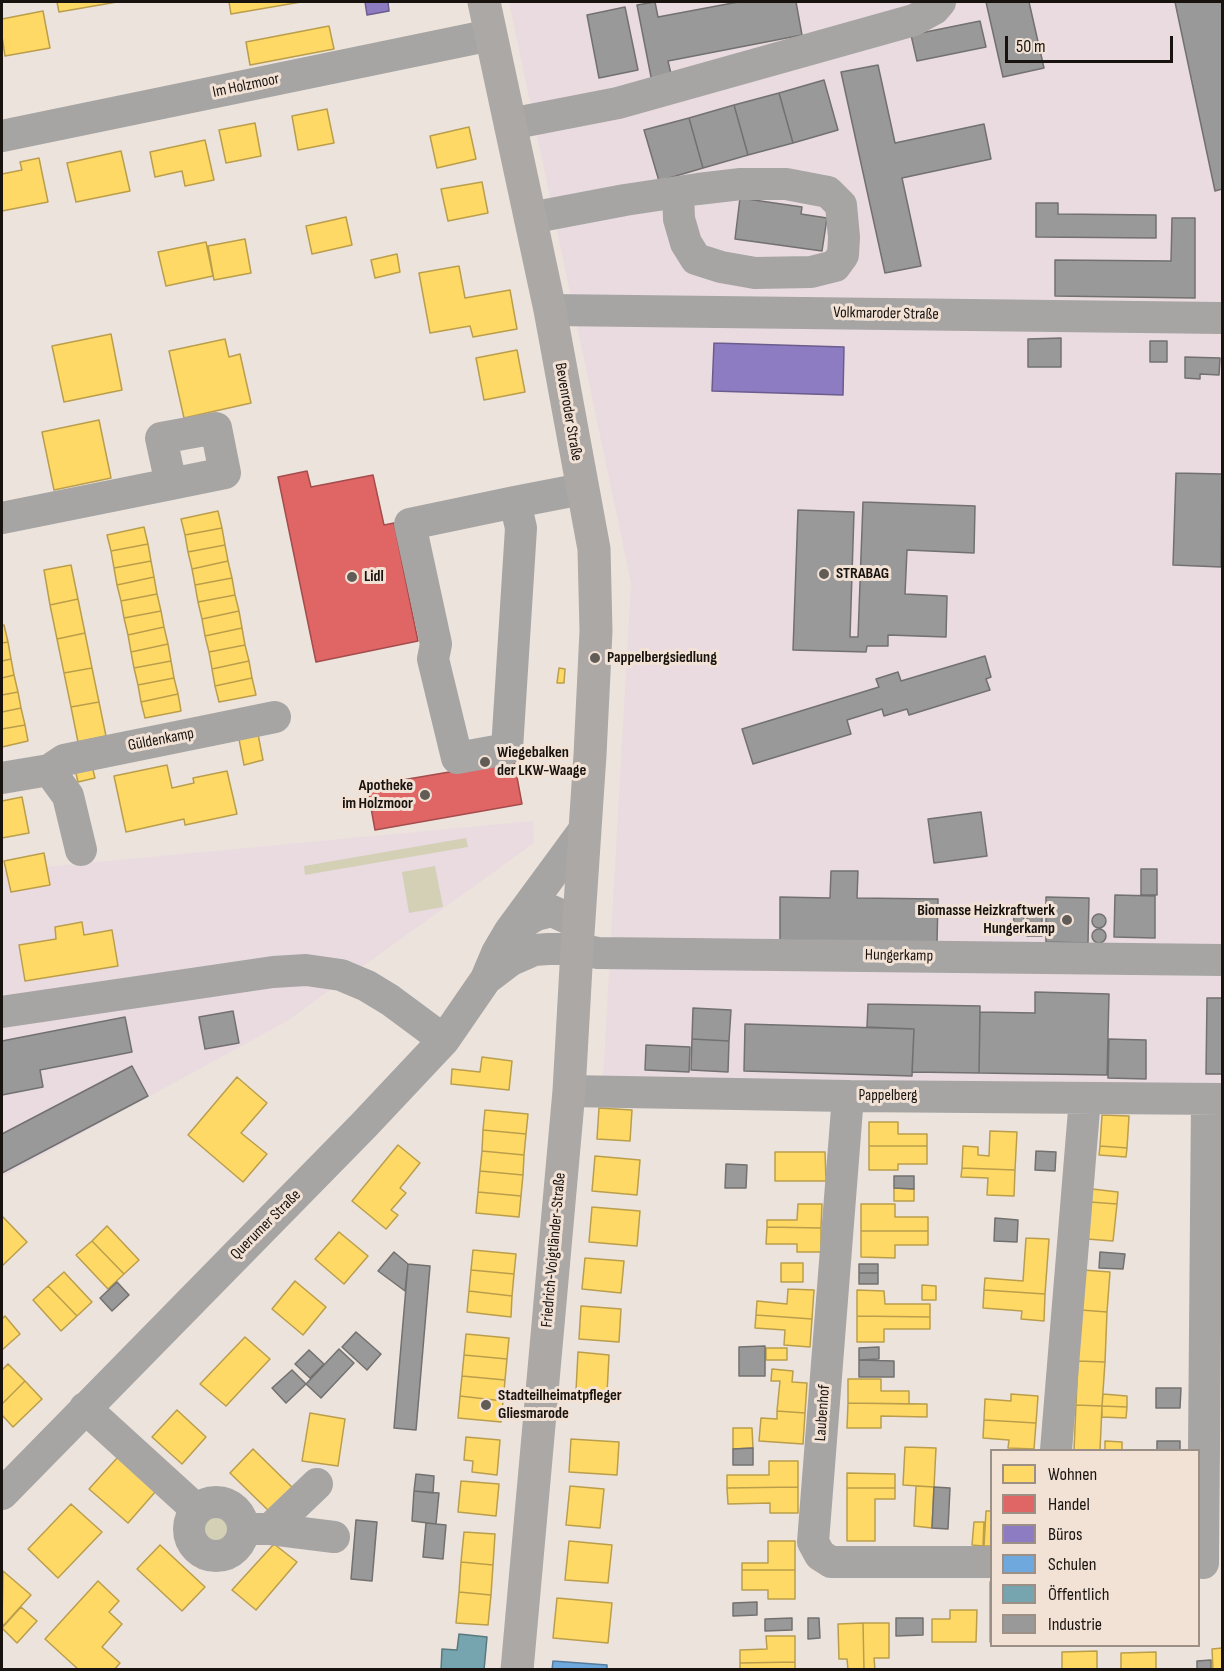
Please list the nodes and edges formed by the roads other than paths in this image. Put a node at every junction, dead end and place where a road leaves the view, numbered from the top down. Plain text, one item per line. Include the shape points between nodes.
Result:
1 (484, 2) edge
2 (940, 2) edge
3 (491, 34) junction
4 (510, 124) junction
5 (2, 136) edge
6 (678, 192) junction
7 (530, 218) junction
8 (550, 310) junction
9 (1222, 318) edge
10 (171, 484) dead end
11 (582, 489) junction
12 (516, 502) junction
13 (2, 518) edge
14 (275, 717) dead end
15 (49, 770) junction
16 (2, 778) edge
17 (585, 829) junction
18 (81, 850) dead end
19 (510, 931) junction
20 (577, 936) junction
21 (1222, 960) edge
22 (486, 979) junction
23 (2, 1012) edge
24 (444, 1040) junction
25 (569, 1090) junction
26 (848, 1096) junction
27 (1085, 1098) junction
28 (1215, 1099) edge
29 (85, 1408) junction
30 (1056, 1449) edge
31 (317, 1484) dead end
32 (2, 1494) edge
33 (197, 1510) junction
34 (256, 1529) junction
35 (334, 1537) dead end
36 (990, 1562) edge
37 (1208, 1563) edge
38 (517, 1670) edge

1 - 3 main road, Bevenroder Straße
2 - 4 street via 914,20 618,103
3 - 4 main road, Bevenroder Straße
3 - 5 street, Im Holzmoor
4 - 7 main road, Bevenroder Straße
6 - 6 street via 741,184 786,184 828,192 841,205 843,255 835,266 811,272 755,273 696,259 679,219
6 - 7 street
7 - 8 main road, Bevenroder Straße
8 - 9 street, Volkmaroder Straße
8 - 11 main road, Bevenroder Straße
10 - 13 street
11 - 12 street
11 - 17 main road, Bevenroder Straße via 594,549 596,631
12 - 12 street via 410,524 436,644 433,659 457,758 507,749 521,528
14 - 15 street, Güldenkamp via 64,760
15 - 16 street, Güldenkamp
15 - 18 street via 68,796
17 - 19 street, Querumer Straße
17 - 20 main road, Friedrich-Voigtländer-Straße
19 - 20 street, Querumer Straße via 536,915 552,911
19 - 22 street, Querumer Straße
20 - 21 street, Hungerkamp via 598,953
20 - 22 street, Querumer Straße via 511,960
20 - 25 main road, Friedrich-Voigtländer-Straße
22 - 24 street, Querumer Straße
23 - 24 street via 306,970 341,975 367,986
24 - 29 street, Querumer Straße
25 - 26 street, Pappelberg
25 - 38 main road, Friedrich-Voigtländer-Straße
26 - 27 street, Pappelberg
26 - 36 street, Laubenhof via 813,1542 820,1555 831,1562
27 - 28 street, Pappelberg
27 - 30 street
28 - 37 street, Pappelberg
29 - 32 street, Querumer Straße
29 - 33 street
31 - 34 street
33 - 34 street via 204,1504 222,1502
33 - 34 street via 190,1534 198,1549 206,1554 223,1555
34 - 35 street

